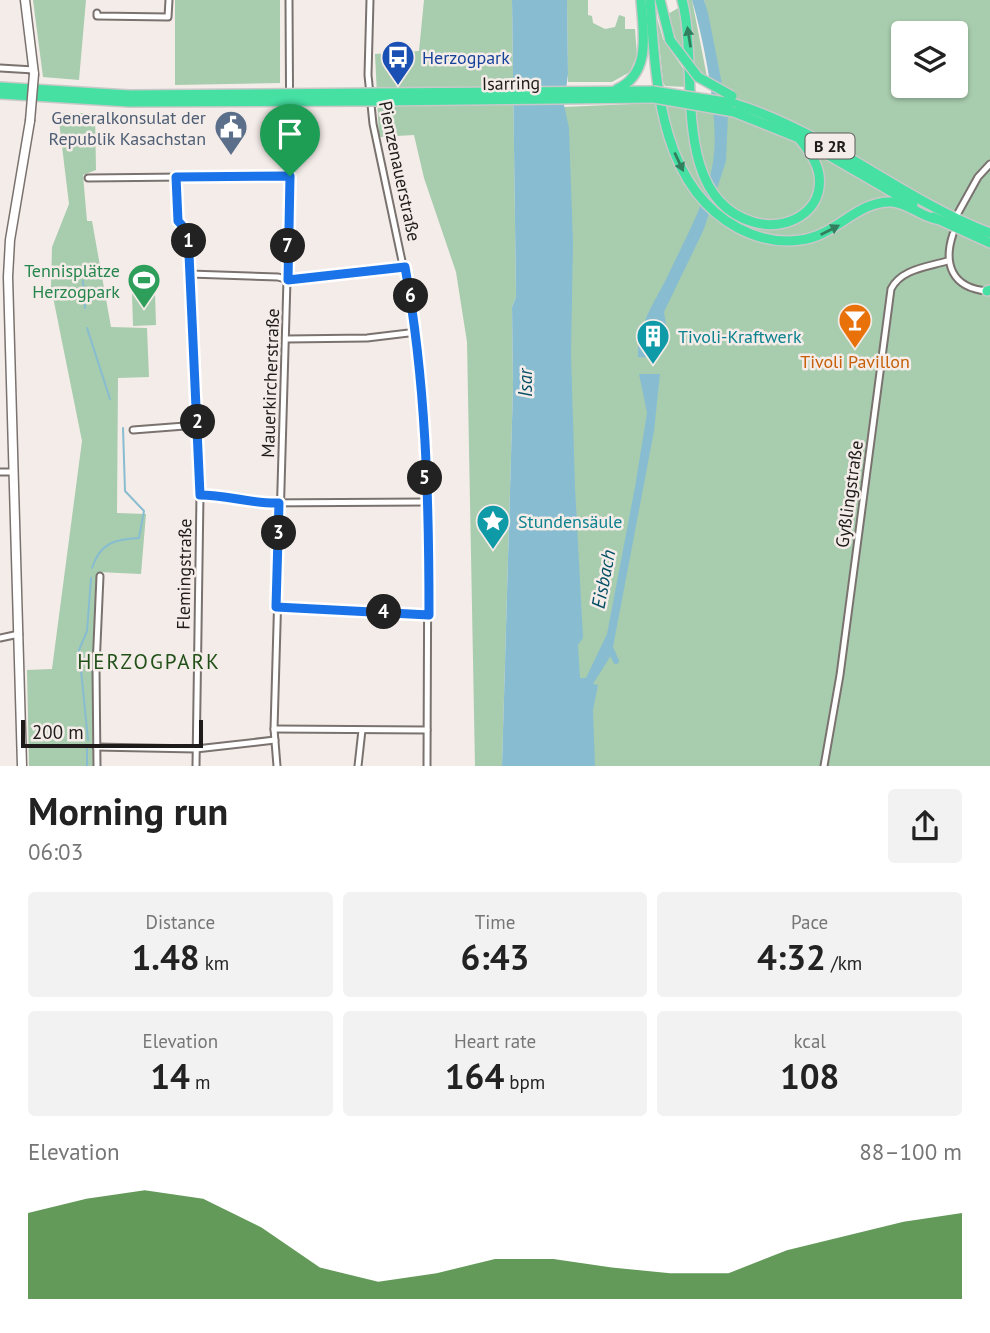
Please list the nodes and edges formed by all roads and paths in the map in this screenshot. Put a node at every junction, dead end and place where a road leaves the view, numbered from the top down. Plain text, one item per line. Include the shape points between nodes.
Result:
1 (25, 0) edge
2 (169, 0) edge
3 (289, 0) edge
4 (370, 0) edge
5 (641, 0) edge
6 (650, 0) edge
7 (660, 0) edge
8 (682, 0) edge
9 (97, 13) dead end
10 (0, 68) edge
11 (34, 72) junction
12 (0, 84) edge
13 (611, 93) junction
14 (0, 94) edge
15 (43, 97) junction
16 (129, 98) junction
17 (0, 100) edge
18 (733, 104) junction
19 (799, 138) junction
20 (990, 164) edge
21 (290, 176) junction
22 (176, 177) junction
23 (88, 178) dead end
24 (958, 213) dead end
25 (936, 219) junction
26 (990, 233) edge
27 (953, 234) dead end
28 (0, 240) edge
29 (10, 240) junction
30 (990, 243) edge
31 (947, 261) junction
32 (405, 267) junction
33 (190, 274) junction
34 (288, 280) junction
35 (989, 291) edge
36 (417, 332) junction
37 (287, 339) junction
38 (198, 425) junction
39 (132, 429) dead end
40 (0, 472) edge
41 (14, 472) junction
42 (200, 495) junction
43 (426, 502) junction
44 (279, 503) junction
45 (100, 576) dead end
46 (276, 607) junction
47 (429, 615) junction
48 (19, 634) junction
49 (0, 638) edge
50 (274, 729) junction
51 (362, 730) junction
52 (427, 730) junction
53 (275, 740) junction
54 (96, 747) junction
55 (196, 749) junction
56 (22, 766) edge
57 (97, 766) edge
58 (196, 766) edge
59 (277, 766) edge
60 (358, 766) edge
61 (427, 766) edge
62 (824, 766) edge

1 - 11 main road
2 - 9 street via 168,17
3 - 21 street, Mauerkircherstraße
4 - 32 street, Pienzenauerstraße via 372,116
5 - 13 highway via 644,47 640,70
6 -> 25 highway via 655,68 677,159 697,193 727,222 764,238 800,240 831,230 880,202 904,205
7 - 18 highway, bridge via 670,40 698,77
19 -> 8 highway via 819,174 809,209 778,226 747,220 732,210 704,177 692,128 691,47
10 - 11 street
11 - 29 main road, bridge
12 - 16 highway, Isarring / B 2R
13 - 16 highway, Isarring / B 2R, bridge
13 - 18 highway, Isarring / B 2R, bridge
14 - 15 highway, Isarring / B 2R
15 - 16 highway, Isarring / B 2R
15 - 17 highway
18 - 19 highway, Isarring
18 - 26 highway, Isarring / B 2R via 801,130 944,213
19 - 25 highway, Isarring
20 - 24 street
21 - 22 street
21 - 34 street, Mauerkircherstraße
22 - 23 street
22 - 33 street, Flemingstraße via 178,221 188,232
25 - 30 highway, Isarring
27 - 31 street
28 - 29 street
29 - 41 main road via 7,340
31 - 35 street via 962,283
31 - 62 street, Gyßlingstraße via 898,278 891,289
32 - 34 street
32 - 36 street, Pienzenauerstraße
33 - 34 street
33 - 38 street, Flemingstraße
34 - 37 street, Mauerkircherstraße
36 - 37 street
36 - 43 street, Pienzenauerstraße
37 - 44 street, Mauerkircherstraße
38 - 39 street
38 - 42 street, Flemingstraße
40 - 41 street
41 - 48 main road
42 - 44 street
42 - 55 street, Flemingstraße
43 - 44 street
43 - 47 street, Pienzenauerstraße
44 - 46 street, Mauerkircherstraße
45 - 54 street
46 - 47 street
46 - 50 street, Mauerkircherstraße
47 - 52 street, Pienzenauerstraße
48 - 49 street
48 - 56 main road
50 - 51 street
50 - 53 street, Mauerkircherstraße
51 - 52 street
51 - 60 street
52 - 61 street, Pienzenauerstraße
53 - 55 street
53 - 59 street, Mauerkircherstraße
54 - 55 street
54 - 57 street
55 - 58 street, Flemingstraße

